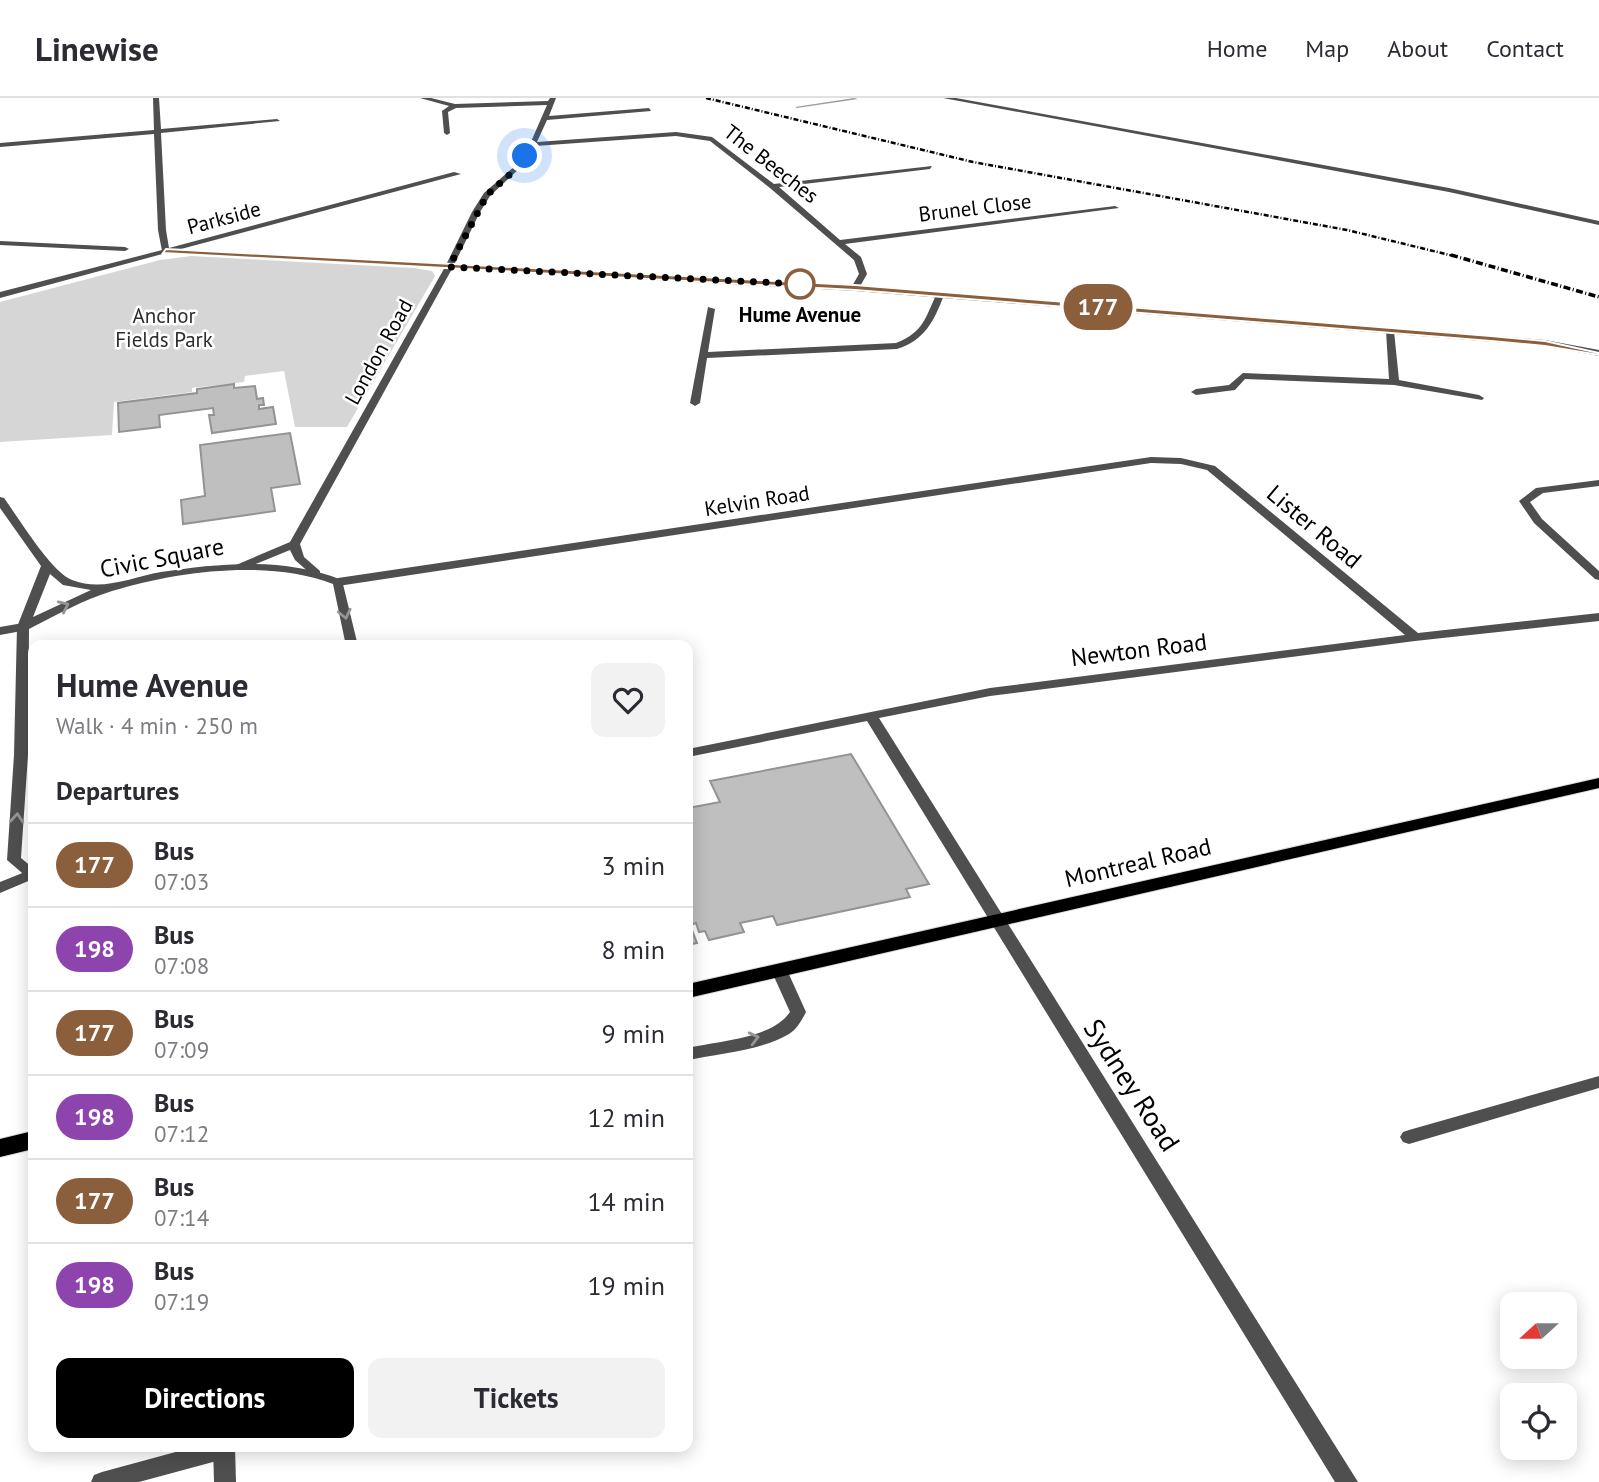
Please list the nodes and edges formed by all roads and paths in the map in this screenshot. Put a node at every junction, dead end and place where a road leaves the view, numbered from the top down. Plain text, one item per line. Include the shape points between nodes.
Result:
1 (156, 98) edge
2 (424, 98) edge
3 (946, 98) edge
4 (552, 100) edge
5 (455, 106) junction
6 (649, 110) dead end
7 (544, 118) junction
8 (277, 121) dead end
9 (158, 131) junction
10 (447, 133) dead end
11 (533, 144) junction
12 (0, 145) edge
13 (930, 167) dead end
14 (457, 174) dead end
15 (773, 186) junction
16 (1115, 208) dead end
17 (1599, 223) edge
18 (841, 242) junction
19 (0, 243) edge
20 (125, 249) dead end
21 (166, 251) junction
22 (449, 267) junction
23 (855, 288) junction
24 (0, 295) edge
25 (940, 295) junction
26 (711, 310) dead end
27 (1390, 331) junction
28 (1599, 353) edge
29 (703, 355) junction
30 (1394, 382) junction
31 (1196, 392) dead end
32 (1479, 398) dead end
33 (695, 403) dead end
34 (1181, 461) joint
35 (1599, 483) edge
36 (0, 500) edge
37 (294, 544) junction
38 (47, 566) junction
39 (240, 567) junction
40 (316, 573) junction
41 (1599, 577) edge
42 (338, 582) junction
43 (106, 589) junction
44 (1599, 617) edge
45 (23, 627) junction
46 (0, 631) edge
47 (1415, 638) junction
48 (351, 640) edge
49 (871, 717) junction
50 (693, 752) edge
51 (1599, 783) edge
52 (28, 872) edge
53 (28, 877) edge
54 (0, 888) edge
55 (995, 920) junction
56 (779, 970) junction
57 (693, 990) edge
58 (693, 1053) edge
59 (1599, 1082) edge
60 (1409, 1137) dead end
61 (28, 1141) edge
62 (0, 1148) edge
63 (210, 1452) edge
64 (224, 1452) edge
65 (102, 1482) edge
66 (225, 1482) edge
67 (1347, 1482) edge

1 - 9 street
2 - 5 street
3 - 17 street via 1449,190
4 - 5 street
4 - 7 street, London Road
5 - 10 street via 445,111
6 - 7 street
7 - 11 street, London Road
8 - 9 street
9 - 12 street
9 - 21 street
11 - 15 street, The Beeches via 703,136 719,142
11 - 22 street, London Road via 482,204
13 - 15 street
14 - 21 street, Parkside
15 - 18 street, The Beeches
16 - 18 street, Brunel Close
18 - 23 street, The Beeches via 858,259 863,274
19 - 20 street
21 - 22 street
21 - 24 street, Parkside
22 - 23 street
22 - 37 street, London Road
23 - 25 street
25 - 27 street
25 - 29 street via 916,340 897,346
26 - 29 street
27 - 28 street
27 - 30 street
29 - 33 street
30 - 31 street via 1243,376 1232,388
30 - 32 street
34 - 42 street, Kelvin Road via 1151,460
34 - 47 street, Lister Road via 1211,468
35 - 41 street via 1540,490 1524,501 1538,521
36 - 38 street
37 - 39 street
37 - 40 street via 299,558
38 - 43 street via 67,583
38 - 45 street
39 - 40 street, Civic Square
39 - 43 street, Civic Square
40 - 42 street, Civic Square
42 -> 48 street
45 -> 43 street, Civic Square
44 - 47 street, Newton Road
45 - 46 street, Civic Square
52 -> 45 street via 14,860
47 - 49 street, Newton Road via 990,692
49 - 50 street, Newton Road
49 - 55 street, Sydney Road
51 - 55 main road, Montreal Road
53 - 54 street
55 - 56 main road, Montreal Road
55 - 67 street, Sydney Road
56 - 57 main road, Montreal Road
58 -> 56 street via 767,1035 793,1022 798,1012
59 - 60 street
61 - 62 main road
63 - 65 street
64 - 66 street

